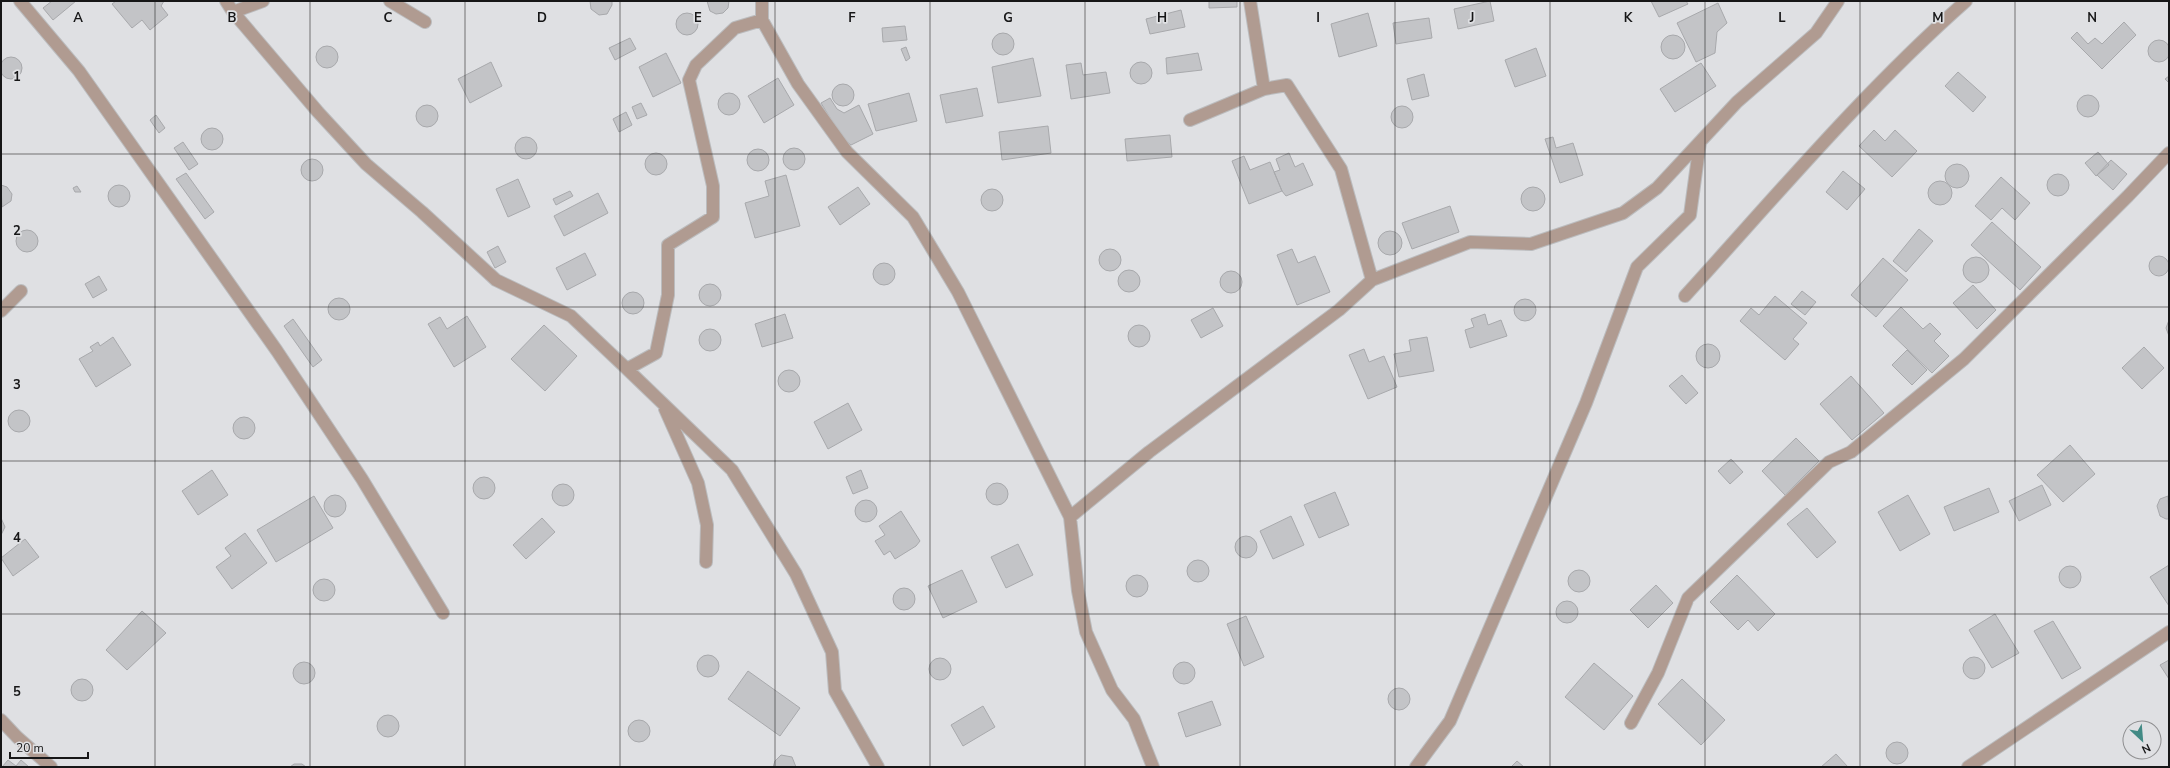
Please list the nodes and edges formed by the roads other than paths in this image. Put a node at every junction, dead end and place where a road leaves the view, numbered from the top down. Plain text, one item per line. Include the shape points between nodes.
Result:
1 (20, 1) edge
2 (226, 1) edge
3 (263, 1) edge
4 (390, 1) edge
5 (762, 1) edge
6 (1250, 1) edge
7 (1838, 1) edge
8 (1966, 1) edge
9 (233, 12) junction
10 (762, 20) junction
11 (425, 22) dead end
12 (1264, 89) junction
13 (1190, 120) dead end
14 (1700, 142) junction
15 (2169, 153) edge
16 (1372, 280) junction
17 (21, 291) dead end
18 (1685, 296) dead end
19 (1, 311) edge
20 (627, 369) junction
21 (662, 402) junction
22 (1070, 518) junction
23 (706, 562) dead end
24 (443, 613) dead end
25 (2169, 632) edge
26 (1, 720) edge
27 (1631, 723) dead end
28 (51, 767) edge
29 (878, 767) edge
30 (1153, 767) edge
31 (1416, 767) edge
32 (1968, 767) edge

1 - 24 street via 79,71 277,351 362,479
2 - 9 street
3 - 9 street
4 - 11 street
5 - 10 street
6 - 12 street
7 - 14 street via 1816,33 1737,102
8 - 18 street via 1932,31 1840,125
9 - 20 street via 366,164 496,280 571,316
10 - 20 street via 735,28 696,65 689,80 713,186 713,217 668,244 668,296 656,353
10 - 22 street via 798,84 847,152 913,217 958,292
12 - 13 street
12 - 16 street via 1287,85 1341,169
14 - 16 street via 1657,188 1623,213 1531,244 1470,242
14 - 31 street via 1690,215 1637,267 1586,404 1450,721
15 - 27 street via 1964,359 1851,452 1829,462 1688,598 1658,673
16 - 22 street via 1339,310 1149,452
17 - 19 street
20 - 21 street
21 - 23 street via 698,483 707,525
21 - 29 street via 732,470 796,574 832,652 835,691
22 - 30 street via 1078,591 1086,632 1112,690 1134,719
25 - 32 street
26 - 28 street

